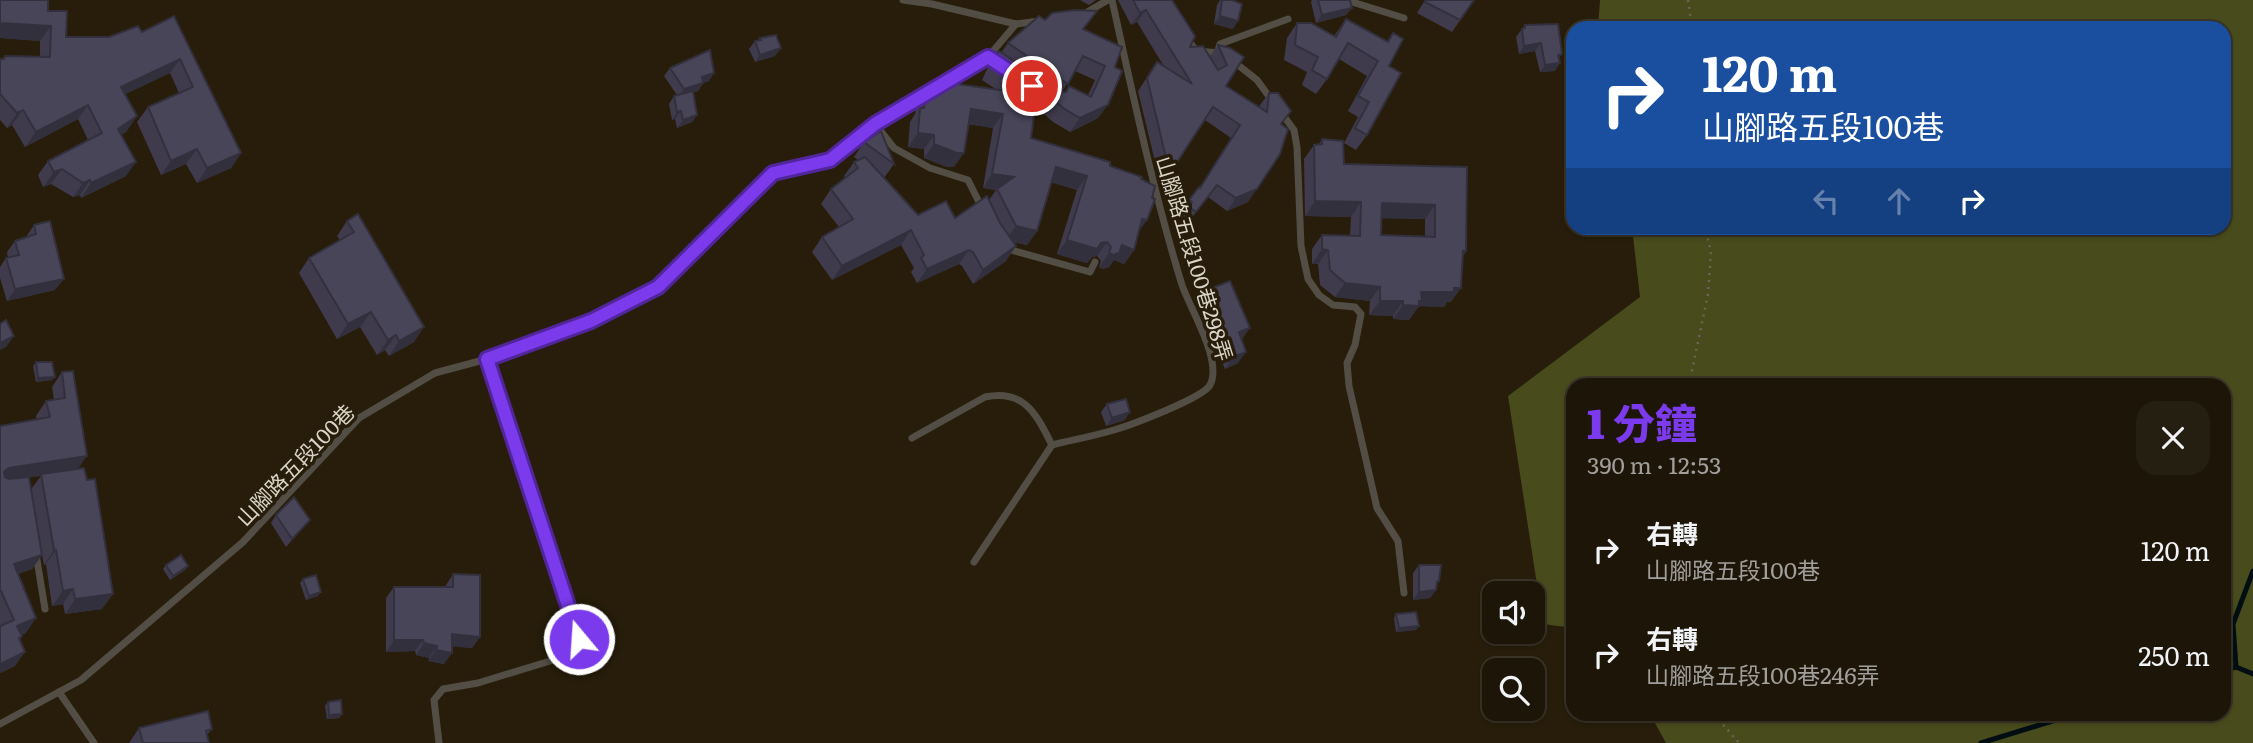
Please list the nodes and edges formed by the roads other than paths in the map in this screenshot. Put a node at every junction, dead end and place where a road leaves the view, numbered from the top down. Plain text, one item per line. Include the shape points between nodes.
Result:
1 (903, 0) edge
2 (1110, 0) edge
3 (1351, 0) edge
4 (931, 2) edge
5 (1069, 18) edge
6 (1404, 18) dead end
7 (1288, 19) dead end
8 (1042, 21) edge
9 (1016, 24) junction
10 (1181, 29) edge
11 (1218, 52) junction
12 (988, 57) junction
13 (999, 64) edge
14 (875, 124) junction
15 (985, 214) edge
16 (997, 236) edge
17 (1095, 262) edge
18 (487, 359) junction
19 (912, 438) dead end
20 (1052, 444) junction
21 (34, 547) edge
22 (974, 562) dead end
23 (1405, 593) dead end
24 (45, 609) dead end
25 (59, 692) junction
26 (0, 724) edge
27 (93, 743) edge
28 (439, 743) edge

1 - 4 lane
2 - 5 lane
2 - 20 lane, 山腳路五段100巷298弄 via 1150,173 1182,285 1208,346 1213,374 1198,396 1116,429
3 - 6 lane
4 - 9 lane
7 - 11 lane via 1220,44
8 - 9 lane
9 - 12 lane, 山腳路五段100巷
10 - 11 lane via 1197,51
11 - 23 lane via 1256,80 1294,130 1300,246 1308,279 1333,305 1355,307 1360,314 1347,363 1349,386 1377,508 1398,541
12 - 13 lane
12 - 14 lane, 山腳路五段100巷
14 - 15 lane via 894,148 930,168 968,180
14 - 18 lane, 山腳路五段100巷 via 830,160 773,173 658,287 591,321
16 - 17 lane via 1003,248 1090,272
18 - 25 lane, 山腳路五段100巷 via 435,373 359,418 243,542 81,680
18 - 28 lane via 579,639 574,651 563,657 443,689 434,700
19 - 20 lane via 985,397 999,394 1011,396 1035,412
20 - 22 lane
21 - 24 lane
25 - 26 lane, 山腳路五段100巷
25 - 27 lane

